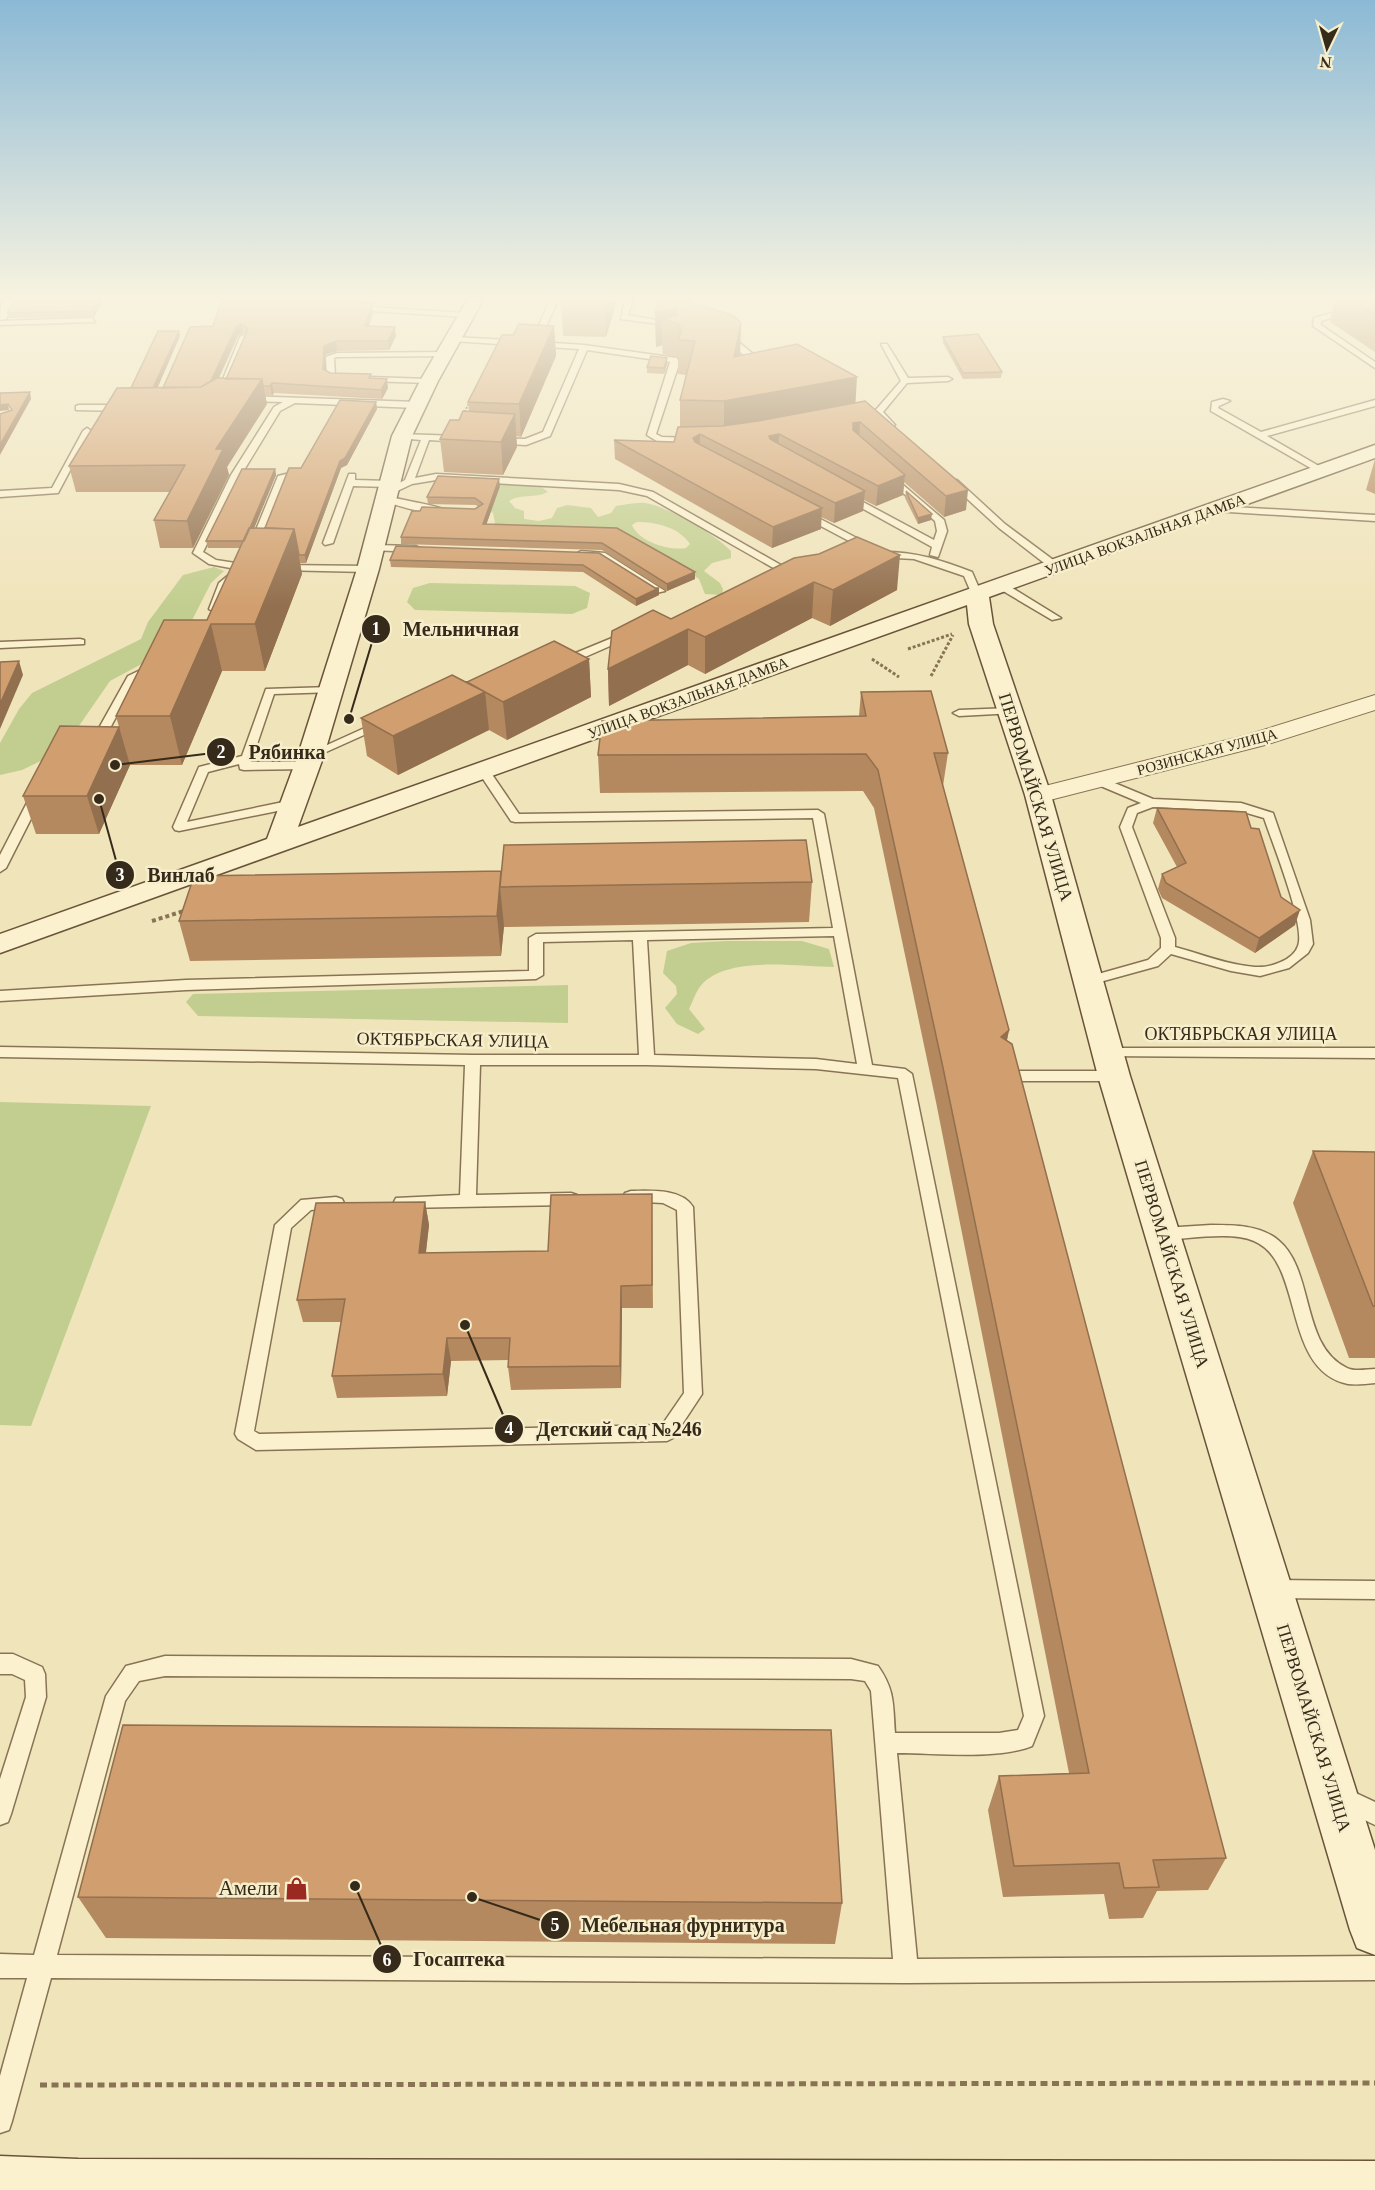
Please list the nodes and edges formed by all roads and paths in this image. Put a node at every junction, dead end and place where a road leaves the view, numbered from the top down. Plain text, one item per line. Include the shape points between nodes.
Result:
1 (290, 402) edge
2 (348, 402) edge
3 (418, 402) edge
4 (469, 402) edge
5 (560, 402) edge
6 (662, 402) edge
7 (887, 402) edge
8 (1222, 402) edge
9 (1375, 403) edge
10 (417, 405) junction
11 (79, 408) dead end
12 (133, 408) edge
13 (867, 410) edge
14 (878, 412) junction
15 (87, 431) dead end
16 (903, 435) edge
17 (1260, 435) junction
18 (402, 436) junction
19 (426, 437) junction
20 (451, 438) junction
21 (472, 439) edge
22 (482, 440) edge
23 (703, 442) edge
24 (1375, 451) edge
25 (881, 468) edge
26 (1321, 471) junction
27 (944, 473) edge
28 (283, 476) edge
29 (393, 489) junction
30 (836, 490) edge
31 (0, 494) edge
32 (791, 506) edge
33 (1216, 509) junction
34 (456, 510) edge
35 (1375, 518) edge
36 (328, 543) dead end
37 (938, 546) junction
38 (431, 550) edge
39 (568, 554) edge
40 (882, 555) junction
41 (371, 559) junction
42 (861, 560) edge
43 (934, 560) junction
44 (1056, 567) junction
45 (257, 568) junction
46 (802, 580) edge
47 (989, 590) junction
48 (660, 591) edge
49 (1056, 618) dead end
50 (207, 625) edge
51 (640, 632) edge
52 (954, 633) dead end
53 (80, 642) dead end
54 (0, 645) edge
55 (553, 658) edge
56 (167, 661) edge
57 (931, 676) dead end
58 (331, 690) junction
59 (1375, 702) edge
60 (1011, 711) junction
61 (959, 713) dead end
62 (394, 717) edge
63 (81, 750) edge
64 (247, 758) junction
65 (309, 761) junction
66 (483, 770) junction
67 (1100, 781) junction
68 (43, 784) edge
69 (1038, 795) junction
70 (1151, 802) junction
71 (294, 804) junction
72 (0, 840) edge
73 (14, 840) junction
74 (279, 843) junction
75 (0, 868) edge
76 (841, 932) junction
77 (640, 936) junction
78 (0, 944) edge
79 (1168, 949) junction
80 (1089, 981) junction
81 (0, 996) edge
82 (0, 1052) edge
83 (1375, 1053) edge
84 (473, 1060) junction
85 (647, 1060) junction
86 (1111, 1064) junction
87 (866, 1071) junction
88 (1003, 1076) edge
89 (584, 1198) edge
90 (618, 1198) edge
91 (468, 1201) junction
92 (353, 1203) edge
93 (387, 1203) edge
94 (1163, 1234) junction
95 (1375, 1376) edge
96 (1272, 1589) junction
97 (1375, 1590) edge
98 (0, 1664) edge
99 (887, 1743) junction
100 (1335, 1794) junction
101 (0, 1814) edge
102 (1375, 1814) edge
103 (1375, 1930) edge
104 (0, 1966) edge
105 (42, 1967) junction
106 (1375, 1968) edge
107 (906, 1971) junction
108 (1375, 2083) edge
109 (9, 2085) junction
110 (0, 2121) edge
111 (0, 2184) edge
112 (77, 2189) edge
113 (1375, 2189) edge

1 - 45 lane via 278,409 242,465 198,553 213,562
2 - 10 lane
3 - 10 street
4 - 20 path
5 - 22 lane via 547,434 526,442
6 - 23 lane via 651,435 660,440
7 - 14 lane
8 - 17 lane via 1215,404 1214,409
9 - 17 lane
10 - 18 street
11 - 12 lane
13 - 14 lane
14 - 16 lane
15 - 31 lane via 55,491
17 - 26 lane
18 - 19 lane
18 - 29 street
19 - 20 lane
19 - 29 lane
20 - 21 lane
24 - 26 street, УЛИЦА ВОКЗАЛЬНАЯ ДАМБА
25 - 37 lane via 939,520 942,531
26 - 33 street, УЛИЦА ВОКЗАЛЬНАЯ ДАМБА
27 - 44 lane via 1002,526
28 - 45 lane
29 - 34 lane via 425,509
29 - 36 lane via 350,480
29 - 41 street
29 - 46 lane via 436,477 619,487 650,494
30 - 37 lane
32 - 40 lane
33 - 35 lane
33 - 44 street, УЛИЦА ВОКЗАЛЬНАЯ ДАМБА
37 - 43 lane
38 - 41 lane
39 - 48 lane via 602,555
40 - 42 lane
40 - 43 lane
41 - 45 lane
41 - 58 street
43 - 47 lane via 968,574
44 - 47 street, УЛИЦА ВОКЗАЛЬНАЯ ДАМБА
45 - 50 lane via 224,583
47 - 49 lane
47 - 60 street, ПЕРВОМАЙСКАЯ УЛИЦА via 981,624
47 - 66 street, УЛИЦА ВОКЗАЛЬНАЯ ДАМБА
51 - 55 lane via 581,656
52 - 57 path
53 - 54 lane
56 - 63 lane via 132,678 99,740
58 - 64 lane via 270,691
58 - 65 street
59 - 67 street, РОЗИНСКАЯ УЛИЦА via 1256,740
60 - 61 lane
60 - 69 street, ПЕРВОМАЙСКАЯ УЛИЦА
62 - 65 lane
64 - 65 lane via 244,766
64 - 71 lane via 202,770 179,827
65 - 71 street
66 - 74 street, УЛИЦА ВОКЗАЛЬНАЯ ДАМБА
66 - 76 lane via 515,818 818,814
67 - 69 street, РОЗИНСКАЯ УЛИЦА
67 - 70 lane
68 - 73 lane
69 - 80 street, ПЕРВОМАЙСКАЯ УЛИЦА
70 - 79 lane via 1132,811 1126,827 1168,938
70 - 79 lane via 1241,807 1269,816 1307,942 1302,954 1273,969 1254,971
71 - 74 street
72 - 73 lane
73 - 75 lane
74 - 78 street, УЛИЦА ВОКЗАЛЬНАЯ ДАМБА
76 - 77 lane
76 - 87 lane
77 - 81 lane via 536,938 536,975 186,985
77 - 85 lane
79 - 80 lane via 1153,963
80 - 86 street, ПЕРВОМАЙСКАЯ УЛИЦА
82 - 84 lane, ОКТЯБРЬСКАЯ УЛИЦА
83 - 86 lane, ОКТЯБРЬСКАЯ УЛИЦА
84 - 85 lane, ОКТЯБРЬСКАЯ УЛИЦА
84 - 91 lane
85 - 87 lane, ОКТЯБРЬСКАЯ УЛИЦА via 816,1064
86 - 88 lane, ОКТЯБРЬСКАЯ УЛИЦА
86 - 94 street, ПЕРВОМАЙСКАЯ УЛИЦА
87 - 99 lane, ОКТЯБРЬСКАЯ УЛИЦА via 905,1074 1034,1716 1025,1739 999,1743
89 - 91 lane
90 - 92 lane via 665,1197 685,1207 693,1394 667,1433 256,1442 244,1434 283,1225 307,1204
91 - 93 lane
94 - 95 lane via 1234,1232 1261,1237 1282,1254 1316,1353 1344,1376
94 - 96 street, ПЕРВОМАЙСКАЯ УЛИЦА
96 - 97 lane
96 - 100 street, ПЕРВОМАЙСКАЯ УЛИЦА
98 - 101 lane via 14,1664 35,1674 36,1697
99 - 105 lane via 881,1688 871,1673 851,1670 165,1666 133,1673 116,1696
99 - 107 lane
100 - 102 lane
100 - 103 street, ПЕРВОМАЙСКАЯ УЛИЦА
104 - 105 lane
105 - 107 lane
105 - 109 lane
106 - 107 lane
108 - 109 path
109 - 110 lane
111 - 112 street
112 - 113 street

